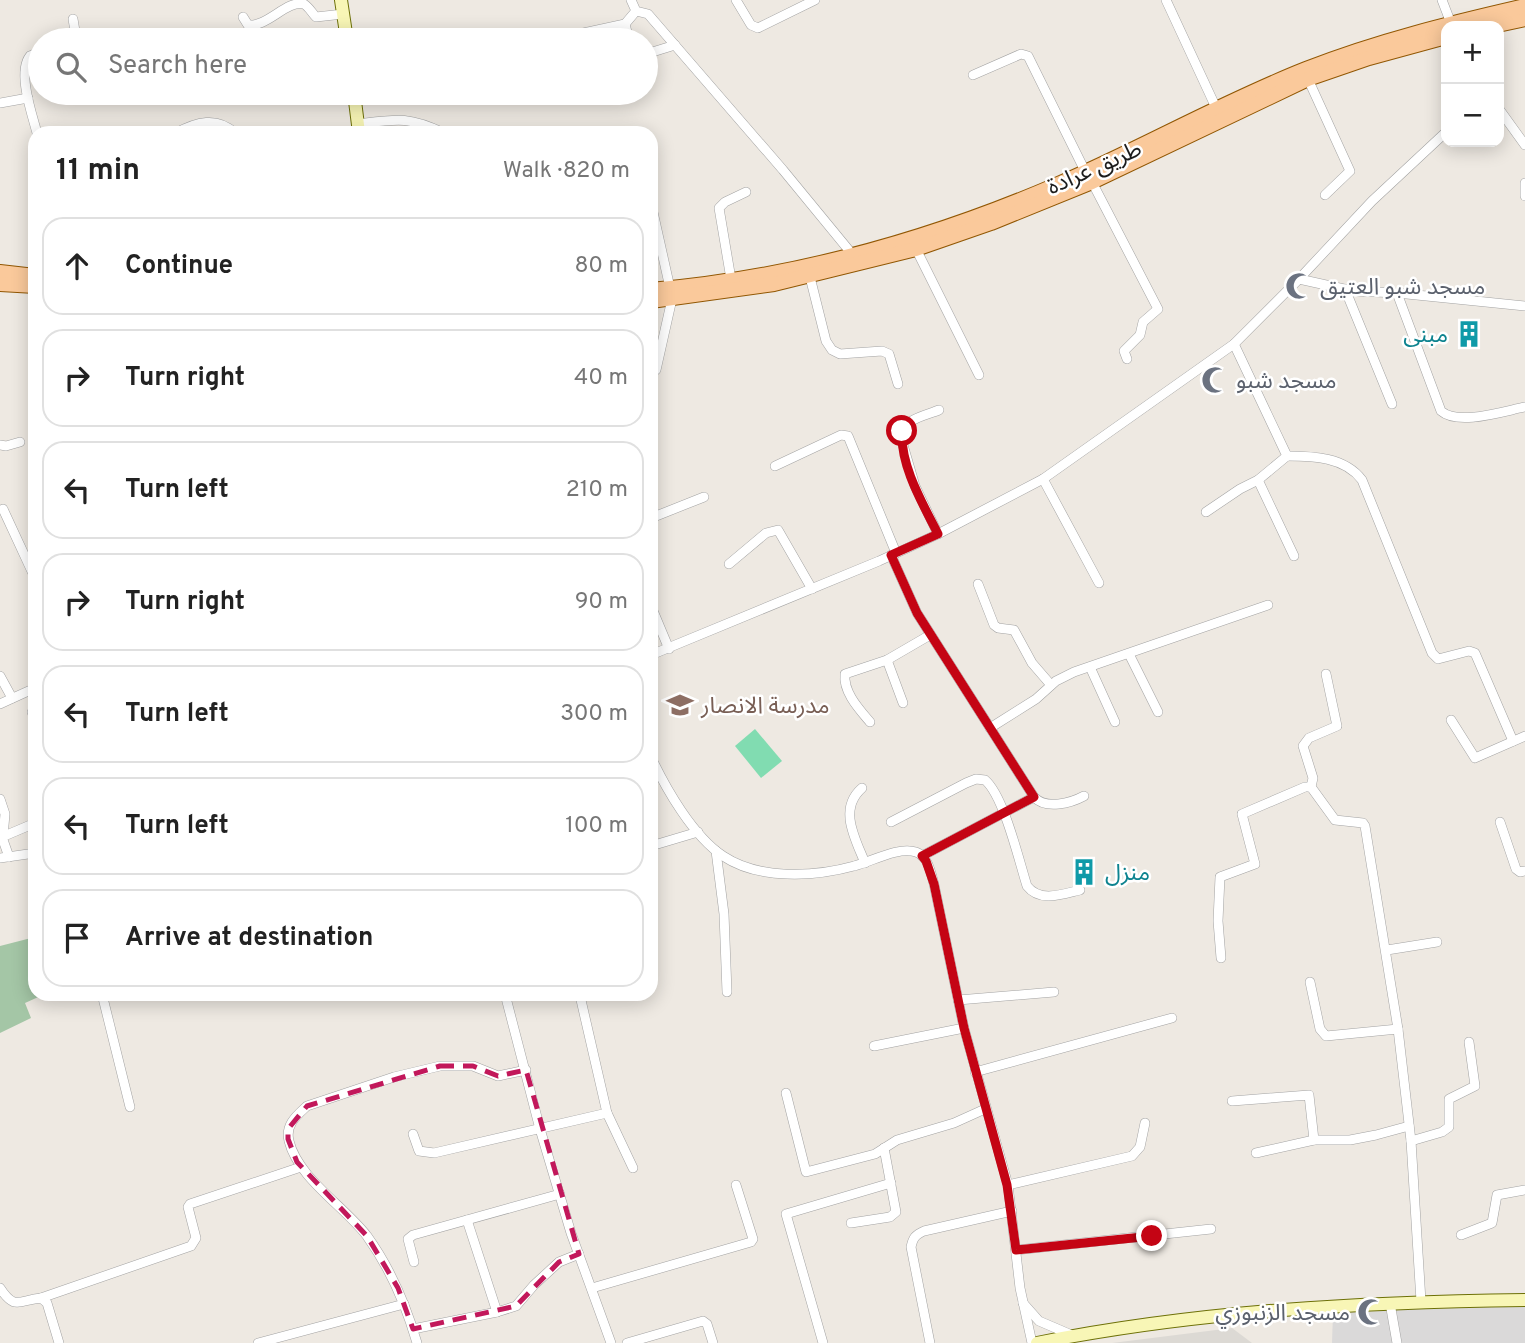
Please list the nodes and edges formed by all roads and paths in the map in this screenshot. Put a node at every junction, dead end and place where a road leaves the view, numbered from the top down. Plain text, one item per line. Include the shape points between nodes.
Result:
1 (341, 0) edge
2 (631, 0) edge
3 (736, 0) edge
4 (816, 0) edge
5 (1166, 0) edge
6 (1441, 0) edge
7 (1525, 6) edge
8 (636, 11) junction
9 (343, 14) junction
10 (243, 17) dead end
11 (73, 19) dead end
12 (1525, 19) edge
13 (1447, 21) edge
14 (1475, 21) edge
15 (625, 24) junction
16 (1504, 24) edge
17 (74, 28) edge
18 (345, 28) edge
19 (606, 28) edge
20 (626, 28) edge
21 (1441, 30) edge
22 (1441, 32) edge
23 (675, 45) junction
24 (658, 50) edge
25 (28, 58) edge
26 (974, 75) dead end
27 (1308, 79) junction
28 (28, 98) joint
29 (0, 103) edge
30 (30, 105) edge
31 (356, 105) edge
32 (1219, 115) junction
33 (1504, 116) edge
34 (35, 126) edge
35 (190, 126) edge
36 (222, 126) edge
37 (359, 126) edge
38 (372, 126) edge
39 (429, 126) edge
40 (1441, 137) edge
41 (1525, 145) edge
42 (1088, 176) junction
43 (1525, 183) edge
44 (747, 192) dead end
45 (1325, 195) dead end
46 (1525, 196) edge
47 (658, 235) edge
48 (916, 249) junction
49 (852, 254) junction
50 (0, 272) edge
51 (28, 275) edge
52 (810, 277) junction
53 (731, 279) junction
54 (1299, 279) junction
55 (0, 284) edge
56 (28, 286) edge
57 (1345, 289) junction
58 (658, 291) edge
59 (1397, 293) junction
60 (671, 294) junction
61 (658, 299) edge
62 (1525, 306) edge
63 (1234, 344) junction
64 (1127, 359) dead end
65 (658, 360) edge
66 (979, 374) dead end
67 (898, 384) dead end
68 (1392, 404) dead end
69 (1525, 407) edge
70 (939, 410) dead end
71 (20, 442) dead end
72 (0, 445) edge
73 (1287, 456) junction
74 (775, 466) dead end
75 (1043, 478) junction
76 (1258, 480) junction
77 (704, 497) dead end
78 (3, 509) dead end
79 (1206, 512) dead end
80 (658, 515) edge
81 (938, 534) junction
82 (894, 554) junction
83 (1294, 556) dead end
84 (28, 563) edge
85 (729, 564) dead end
86 (1099, 583) dead end
87 (978, 584) dead end
88 (812, 589) junction
89 (1268, 604) dead end
90 (658, 623) edge
91 (930, 635) junction
92 (669, 649) junction
93 (658, 653) edge
94 (1129, 654) junction
95 (887, 660) junction
96 (1090, 667) junction
97 (1326, 674) dead end
98 (0, 676) edge
99 (1051, 685) junction
100 (28, 691) edge
101 (12, 698) junction
102 (903, 703) dead end
103 (0, 704) edge
104 (1158, 712) dead end
105 (1451, 720) dead end
106 (870, 722) dead end
107 (1115, 722) dead end
108 (990, 728) junction
109 (1525, 736) edge
110 (1513, 741) junction
111 (658, 770) edge
112 (1311, 787) junction
113 (862, 788) dead end
114 (1084, 796) dead end
115 (1034, 797) junction
116 (0, 799) edge
117 (1004, 814) junction
118 (891, 822) dead end
119 (1500, 822) dead end
120 (28, 826) edge
121 (698, 831) junction
122 (3, 836) junction
123 (658, 844) edge
124 (716, 851) junction
125 (28, 854) edge
126 (922, 856) junction
127 (4, 857) edge
128 (865, 863) junction
129 (1525, 871) edge
130 (1080, 890) dead end
131 (1437, 942) dead end
132 (1387, 950) junction
133 (1221, 958) dead end
134 (1310, 982) dead end
135 (727, 992) dead end
136 (1054, 992) dead end
137 (958, 1000) junction
138 (104, 1001) edge
139 (507, 1001) edge
140 (581, 1001) edge
141 (1172, 1018) dead end
142 (964, 1028) junction
143 (1398, 1029) junction
144 (1469, 1042) dead end
145 (874, 1046) dead end
146 (526, 1070) junction
147 (975, 1072) junction
148 (786, 1093) dead end
149 (1233, 1101) dead end
150 (130, 1107) dead end
151 (985, 1109) junction
152 (607, 1113) junction
153 (1145, 1123) dead end
154 (1409, 1126) junction
155 (540, 1129) junction
156 (413, 1134) dead end
157 (1314, 1140) junction
158 (1411, 1141) junction
159 (884, 1148) junction
160 (1256, 1153) dead end
161 (301, 1167) junction
162 (633, 1168) dead end
163 (891, 1184) junction
164 (736, 1185) dead end
165 (1007, 1185) junction
166 (1525, 1190) edge
167 (560, 1194) junction
168 (1012, 1212) junction
169 (467, 1220) junction
170 (851, 1223) dead end
171 (1211, 1229) dead end
172 (1461, 1235) dead end
173 (1016, 1250) junction
174 (579, 1254) junction
175 (414, 1262) dead end
176 (0, 1288) edge
177 (592, 1288) junction
178 (41, 1298) junction
179 (1525, 1300) edge
180 (1022, 1301) junction
181 (1421, 1301) junction
182 (1390, 1303) junction
183 (404, 1304) junction
184 (497, 1312) junction
185 (413, 1329) junction
186 (1074, 1336) junction
187 (59, 1343) edge
188 (258, 1343) edge
189 (417, 1343) edge
190 (611, 1343) edge
191 (627, 1343) edge
192 (713, 1343) edge
193 (823, 1343) edge
194 (930, 1343) edge
195 (1034, 1343) edge
196 (1397, 1343) edge

1 - 9 main road
2 - 8 street
3 - 4 street via 751,25 758,28
5 - 32 street
6 - 13 street
7 - 14 main road, طريق عرادة
8 - 15 street
8 - 23 street via 648,14
9 - 10 street via 316,17 299,2 285,6 261,24 250,26
9 - 18 main road
11 - 17 street
12 - 16 main road
15 - 19 street
15 - 20 street
21 - 32 main road, طريق عرادة via 1408,34 1333,59
22 - 27 main road, طريق عرادة
23 - 24 street
23 - 49 street
25 - 28 street
26 - 42 street via 1021,54 1028,56
27 - 32 main road, طريق عرادة
27 - 45 street via 1350,171
28 - 29 street
30 - 34 street
31 - 37 main road
32 - 42 main road, طريق عرادة
33 - 41 street
35 - 36 street via 215,122
38 - 39 street via 402,119
40 - 54 street
42 - 48 main road, طريق عرادة via 991,223
42 - 49 main road, طريق عرادة
42 - 64 street via 1157,308 1126,347
43 - 46 street
44 - 53 street via 719,208
47 - 60 street
48 - 52 main road, طريق عرادة
48 - 66 street
49 - 53 main road, طريق عرادة
50 - 51 main road
52 - 60 main road, طريق عرادة via 752,288
52 - 67 street via 832,350 839,354 889,354
53 - 60 main road, طريق عرادة
54 - 57 street
54 - 63 street
55 - 56 main road
57 - 59 street
57 - 68 street
58 - 60 main road, طريق عرادة
59 - 62 street
59 - 69 street via 1447,417
60 - 61 main road, طريق عرادة
60 - 65 street
63 - 73 street
63 - 75 street
70 - 81 street via 908,423 901,438 915,486
71 - 72 street
73 - 76 street
73 - 110 street via 1323,457 1362,480 1432,653 1438,659 1475,653
74 - 82 street via 841,435 848,436
75 - 81 street
75 - 86 street
76 - 79 street
76 - 83 street
77 - 80 street
78 - 84 street
81 - 82 street
82 - 88 street
82 - 91 street
85 - 88 street via 766,533 778,530
87 - 99 street via 994,625 1014,630
88 - 92 street
89 - 94 street
90 - 92 street
91 - 95 street
91 - 108 street
92 - 93 street
94 - 96 street
94 - 104 street
95 - 102 street
95 - 106 street via 844,676 855,704
96 - 99 street
96 - 107 street
97 - 112 street via 1338,723 1303,746 1313,778
98 - 101 street
99 - 108 street
100 - 101 street
101 - 103 street
105 - 110 street via 1475,758
108 - 115 street
109 - 110 street
111 - 121 street
112 - 132 street via 1335,820 1365,825
112 - 133 street via 1242,814 1255,864 1220,877
113 - 128 street via 850,802 849,813
114 - 115 street via 1066,803 1038,802
115 - 117 street
116 - 122 street via 5,814
117 - 118 street via 990,784 976,779
117 - 126 street
117 - 130 street via 1031,892 1044,896
119 - 129 street via 1516,869
120 - 122 street
121 - 123 street
121 - 124 street
122 - 127 street
124 - 128 street via 738,864 778,873 826,872
124 - 135 street
125 - 127 street
126 - 128 street via 903,852
126 - 137 street via 934,884
131 - 132 street
132 - 143 street
134 - 143 street via 1325,1036
136 - 137 street
137 - 142 street
138 - 150 street
139 - 146 street
140 - 152 street
141 - 147 street
142 - 145 street
142 - 147 street
143 - 154 street
144 - 158 street via 1475,1086 1449,1099 1449,1128
146 - 155 street
146 - 161 street via 498,1076 473,1066 440,1066 307,1106 288,1129
147 - 151 street
148 - 159 street via 806,1172
149 - 157 street via 1309,1095
151 - 159 street
151 - 165 street
152 - 155 street
152 - 162 street
153 - 165 street via 1140,1147 1132,1156
154 - 157 street via 1350,1140
154 - 158 street
155 - 156 street via 427,1154 419,1151
155 - 167 street
157 - 160 street
158 - 181 street
159 - 163 street
161 - 178 street via 190,1204 196,1238 191,1246
161 - 183 street via 367,1236
163 - 170 street via 896,1206 893,1215
163 - 193 street via 786,1214
164 - 177 street via 751,1242
165 - 168 street
166 - 172 street via 1497,1195 1492,1223
167 - 169 street
167 - 174 street
168 - 173 street
168 - 194 street via 923,1231 912,1239
169 - 175 street via 409,1237
169 - 184 street
171 - 173 street
173 - 180 street
174 - 177 street
174 - 184 street via 559,1262 516,1307
176 - 178 street via 11,1302
177 - 190 street
178 - 187 street via 50,1310
179 - 181 main road
180 - 186 street via 1039,1321
180 - 195 street
181 - 182 main road
182 - 186 main road via 1227,1316
182 - 196 street
183 - 185 street
183 - 188 street
184 - 185 street
185 - 189 street
186 - 195 main road
191 - 192 street via 704,1321

